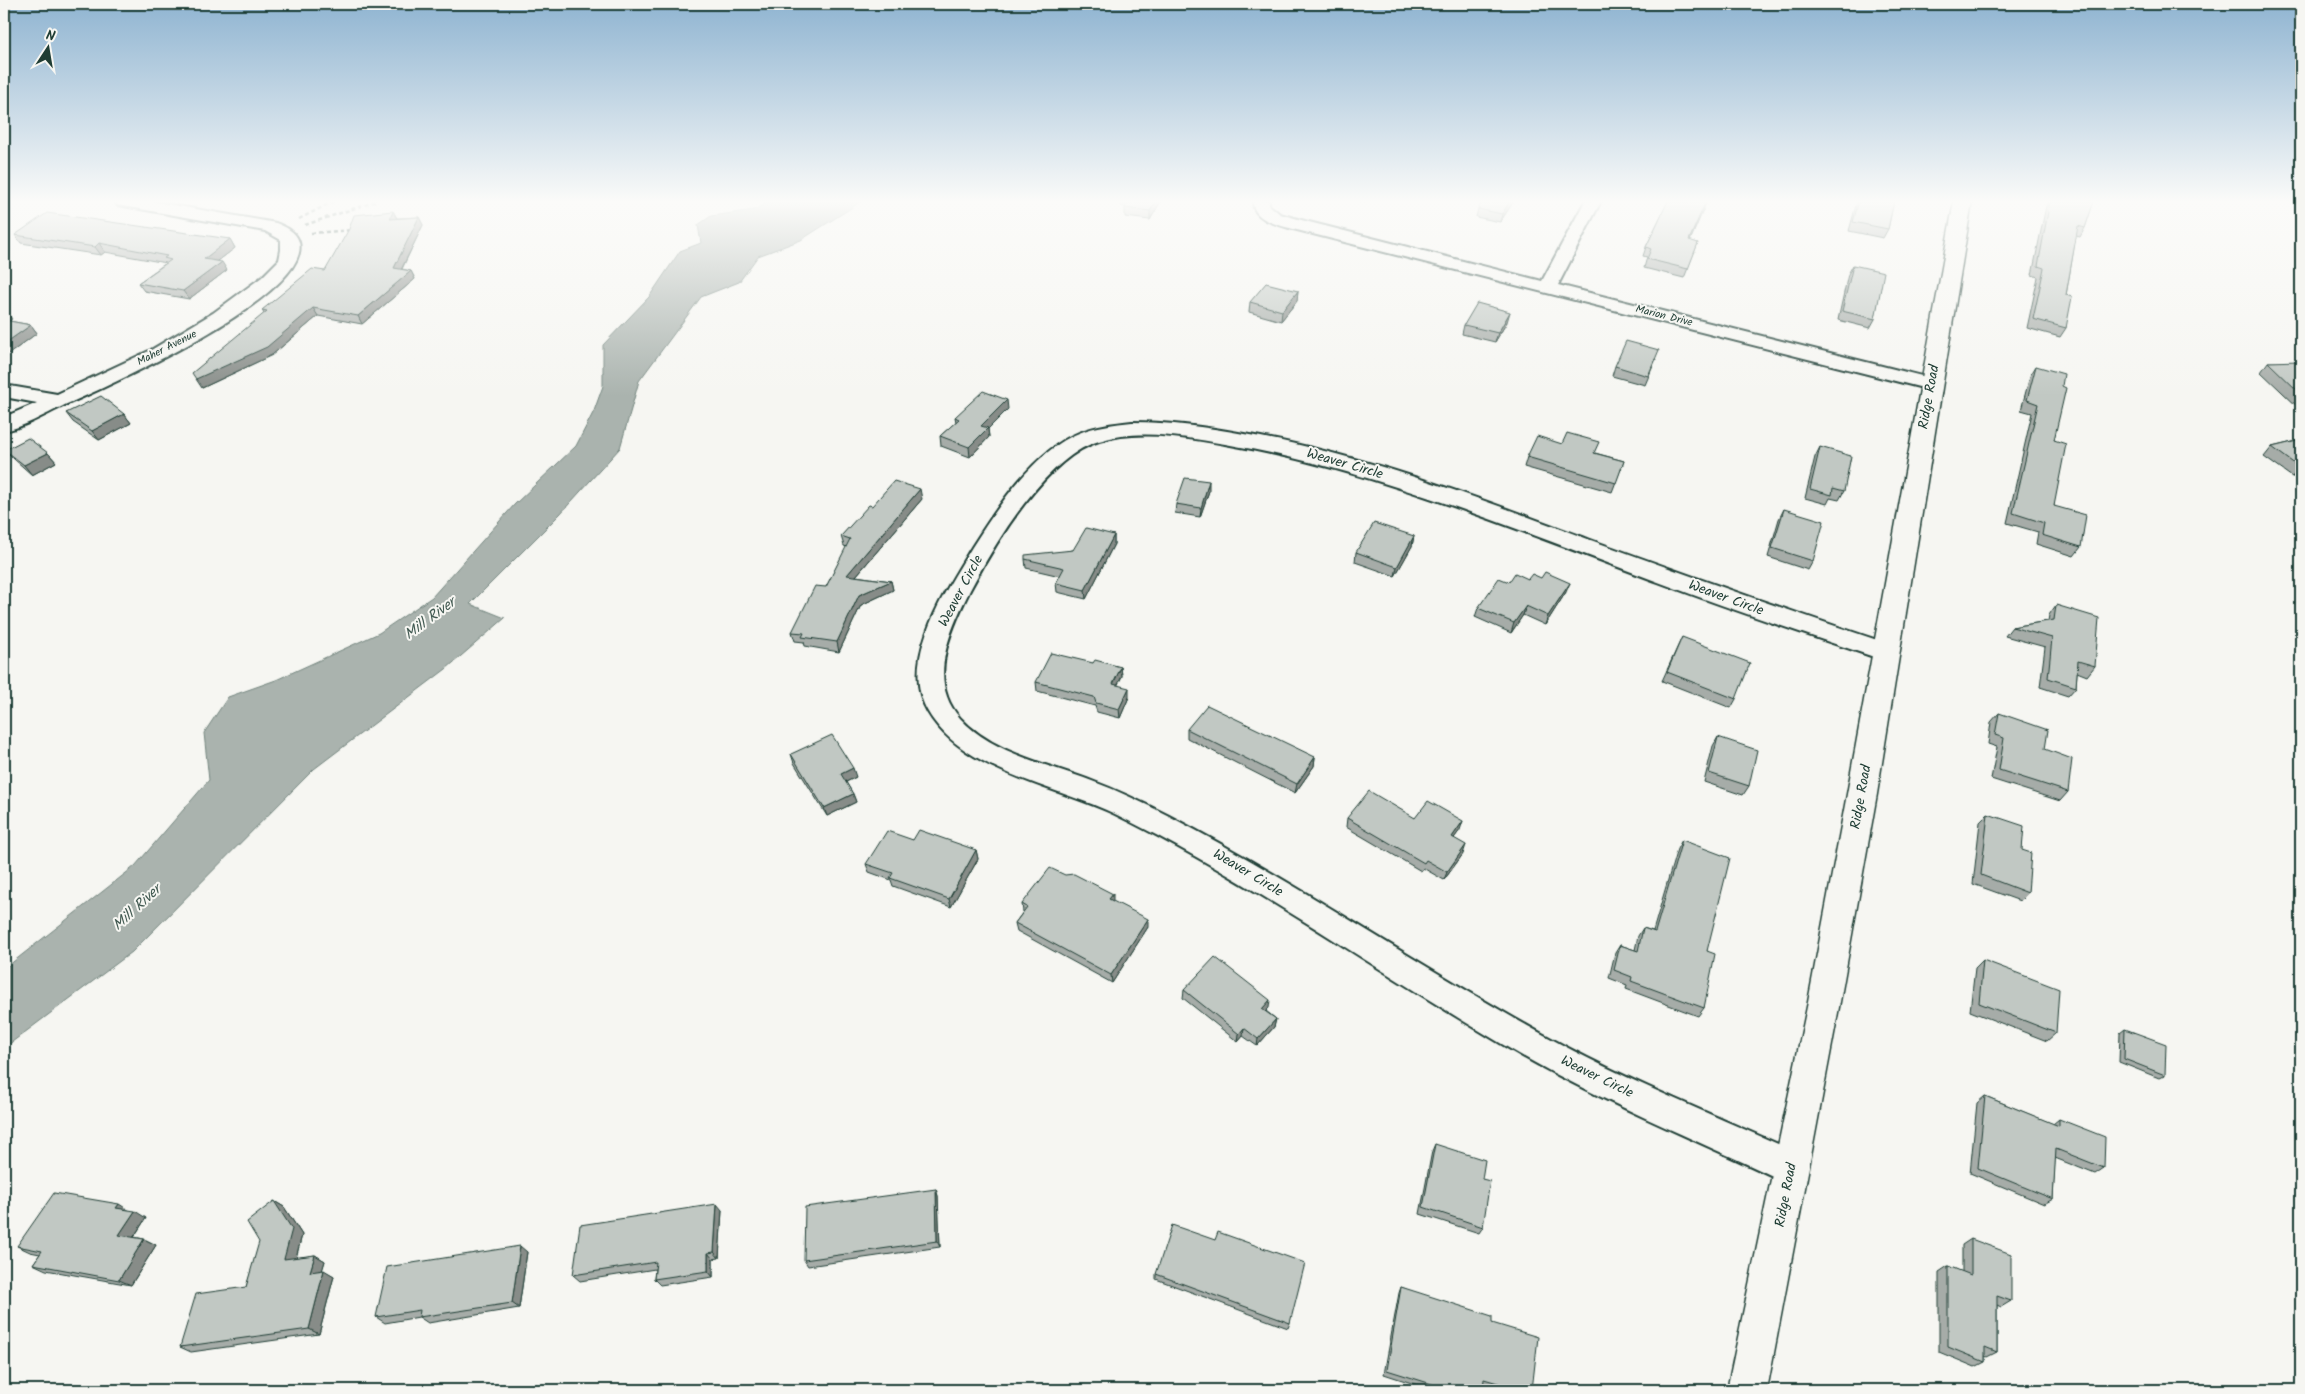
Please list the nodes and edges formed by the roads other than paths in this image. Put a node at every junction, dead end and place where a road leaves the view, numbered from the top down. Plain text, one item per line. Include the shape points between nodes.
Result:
1 (282, 266) edge
2 (1465, 266) edge
3 (1559, 266) edge
4 (1952, 266) edge
5 (1548, 287) junction
6 (1932, 384) junction
7 (4, 391) edge
8 (58, 400) junction
9 (4, 425) edge
10 (1886, 652) junction
11 (1792, 1167) junction
12 (1747, 1390) edge

1 - 8 street, Maher Avenue via 220,317 180,343
2 - 5 street, Marion Drive
3 - 5 street
4 - 6 main road, Ridge Road
5 - 6 street, Marion Drive
6 - 10 main road, Ridge Road
7 - 8 street
8 - 9 street, Maher Avenue
10 - 11 main road, Ridge Road
10 - 11 street, Weaver Circle via 1337,460 1238,438 1142,428 1108,431 1080,440 1059,453 1035,477 996,528 963,582 941,628 930,665 932,697 949,724 978,746 1131,809 1226,859 1532,1045 1598,1079
11 - 12 main road, Ridge Road

